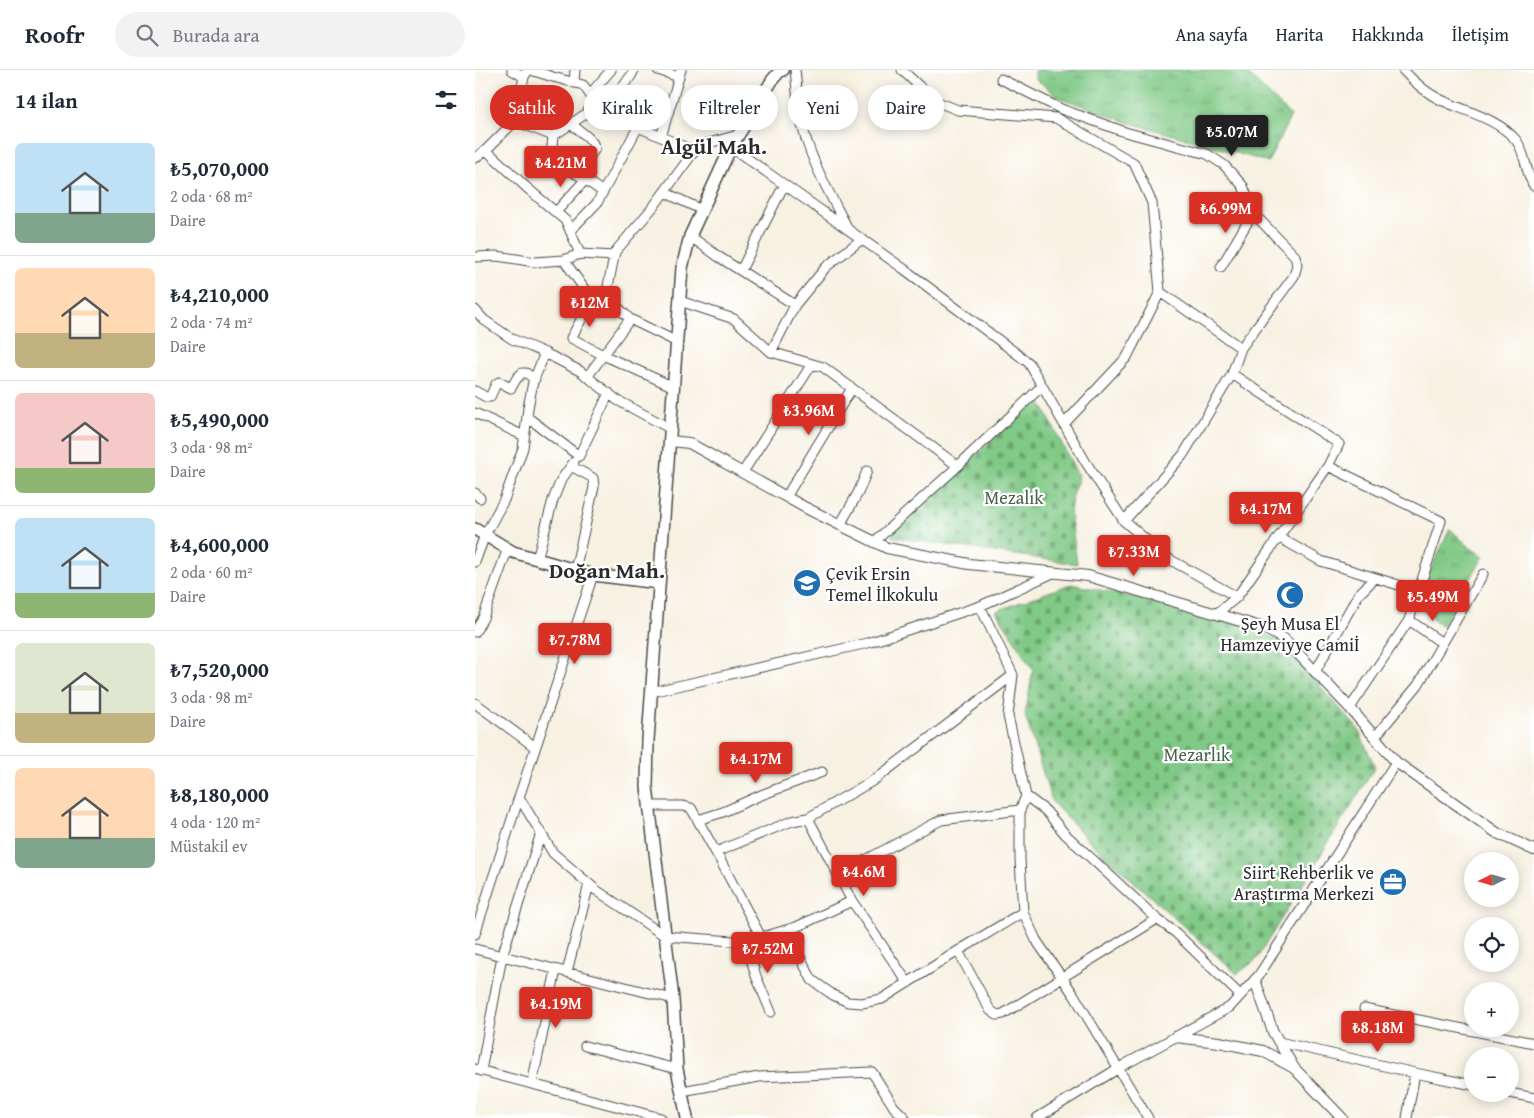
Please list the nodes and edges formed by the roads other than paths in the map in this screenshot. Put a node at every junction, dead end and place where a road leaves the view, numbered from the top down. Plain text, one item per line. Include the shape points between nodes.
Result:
1 (512, 70) edge
2 (575, 70) edge
3 (611, 70) edge
4 (659, 70) edge
5 (783, 70) edge
6 (795, 70) edge
7 (902, 70) edge
8 (1403, 70) edge
9 (632, 71) edge
10 (528, 72) edge
11 (680, 73) edge
12 (1001, 79) dead end
13 (574, 83) junction
14 (525, 85) edge
15 (600, 85) edge
16 (623, 85) edge
17 (584, 86) edge
18 (574, 126) edge
19 (506, 130) edge
20 (538, 130) edge
21 (562, 130) edge
22 (636, 130) edge
23 (645, 130) edge
24 (738, 135) junction
25 (553, 136) junction
26 (661, 137) junction
27 (731, 147) junction
28 (486, 150) junction
29 (694, 151) junction
30 (475, 157) edge
31 (576, 174) junction
32 (585, 180) junction
33 (784, 185) junction
34 (1534, 186) edge
35 (603, 192) junction
36 (665, 192) junction
37 (702, 210) junction
38 (556, 212) junction
39 (1253, 213) junction
40 (570, 231) junction
41 (850, 231) junction
42 (690, 236) junction
43 (862, 239) junction
44 (580, 254) junction
45 (615, 256) junction
46 (475, 257) edge
47 (564, 260) junction
48 (1221, 268) dead end
49 (741, 270) junction
50 (1160, 292) junction
51 (606, 296) junction
52 (592, 300) junction
53 (680, 301) junction
54 (795, 305) junction
55 (475, 310) edge
56 (630, 319) junction
57 (677, 342) junction
58 (1241, 348) junction
59 (771, 352) junction
60 (545, 353) junction
61 (603, 355) junction
62 (812, 364) junction
63 (1231, 374) junction
64 (587, 377) junction
65 (535, 379) junction
66 (1042, 386) junction
67 (674, 387) junction
68 (852, 388) junction
69 (475, 391) edge
70 (609, 394) junction
71 (475, 413) edge
72 (527, 417) junction
73 (1063, 424) junction
74 (670, 435) junction
75 (524, 436) junction
76 (579, 456) junction
77 (571, 466) junction
78 (958, 466) junction
79 (1328, 466) junction
80 (867, 471) dead end
81 (743, 472) junction
82 (786, 497) junction
83 (1124, 521) junction
84 (840, 525) junction
85 (480, 532) edge
86 (1279, 537) junction
87 (874, 542) junction
88 (508, 548) junction
89 (537, 559) junction
90 (475, 562) edge
91 (575, 570) junction
92 (1053, 573) junction
93 (1483, 574) dead end
94 (593, 575) junction
95 (1375, 578) junction
96 (659, 583) junction
97 (1418, 591) junction
98 (1237, 597) junction
99 (979, 606) junction
100 (1216, 614) junction
101 (1409, 620) junction
102 (475, 632) edge
103 (1443, 643) junction
104 (1315, 672) junction
105 (1013, 675) junction
106 (651, 692) junction
107 (475, 703) edge
108 (1350, 708) junction
109 (1375, 737) junction
110 (535, 747) junction
111 (1396, 762) junction
112 (822, 772) dead end
113 (1026, 796) junction
114 (519, 797) junction
115 (649, 806) junction
116 (1020, 810) junction
117 (808, 818) junction
118 (699, 820) junction
119 (541, 834) junction
120 (1534, 850) edge
121 (716, 852) junction
122 (839, 874) junction
123 (589, 884) junction
124 (852, 901) junction
125 (1023, 912) junction
126 (1157, 919) junction
127 (786, 930) junction
128 (475, 934) edge
129 (665, 936) junction
130 (761, 938) junction
131 (746, 942) junction
132 (475, 949) edge
133 (957, 951) junction
134 (503, 956) junction
135 (557, 970) junction
136 (567, 972) junction
137 (1062, 977) junction
138 (1255, 980) junction
139 (908, 983) junction
140 (1240, 996) junction
141 (673, 999) junction
142 (1364, 1009) dead end
143 (771, 1012) dead end
144 (1175, 1037) junction
145 (1279, 1042) junction
146 (1534, 1042) edge
147 (585, 1046) dead end
148 (1294, 1068) junction
149 (1118, 1069) junction
150 (478, 1070) edge
151 (677, 1070) junction
152 (1415, 1073) junction
153 (1464, 1083) edge
154 (532, 1084) junction
155 (682, 1091) junction
156 (1519, 1095) edge
157 (1534, 1098) edge
158 (1339, 1117) edge
159 (661, 1118) edge
160 (687, 1118) edge
161 (905, 1118) edge
162 (1037, 1118) edge
163 (1148, 1118) edge
164 (1407, 1118) edge

1 - 10 street
2 - 13 street
3 - 15 street
4 - 11 street
5 - 24 main road via 773,79
6 - 41 street via 800,115 807,141 820,178
7 - 50 street via 935,101 958,110 1056,118 1134,162 1152,203
8 - 34 street via 1437,98 1507,132 1517,142
9 - 16 street
10 - 13 street
10 - 14 street
11 - 26 street
12 - 39 street via 1070,112 1125,132 1207,154 1224,165 1243,186
13 - 17 street
18 - 31 street via 595,146
19 - 28 street
20 - 25 street
21 - 25 street
22 - 35 street
23 - 26 street
24 - 27 main road
24 - 29 street via 698,146
25 - 31 street via 551,156
26 - 29 street
27 - 33 street
27 - 37 main road
28 - 30 street
28 - 38 street
29 - 36 street
31 - 32 street
32 - 35 street
32 - 38 street
33 - 41 street
33 - 49 street
35 - 40 street via 597,203
36 - 37 street
36 - 45 street
37 - 42 main road
38 - 40 street via 566,221
39 - 48 street
39 - 58 street via 1295,256 1297,266 1294,276
40 - 44 street
41 - 43 street
42 - 49 street
42 - 53 main road via 682,268
43 - 54 street via 826,267
43 - 66 street via 1029,363
44 - 45 street
44 - 47 street
45 - 51 street
46 - 47 street via 497,256 535,262
47 - 52 street
49 - 54 street
50 - 58 street
50 - 73 street via 1127,357
51 - 52 street
51 - 56 street
52 - 61 street via 571,338
53 - 57 main road
53 - 59 street via 734,319
54 - 59 street
55 - 60 street via 512,340
56 - 57 street
56 - 61 street
57 - 67 main road
58 - 63 street
59 - 62 street
60 - 64 street
60 - 65 street
61 - 64 street
61 - 67 street
62 - 68 street via 823,367
62 - 81 street
63 - 79 street via 1339,444
63 - 83 street via 1183,455
64 - 70 street
65 - 69 street via 526,373 521,374 511,388 499,382 490,398
65 - 72 street
66 - 73 street
66 - 78 street
67 - 74 main road
68 - 78 street
68 - 82 street
70 - 74 street
70 - 76 street
71 - 75 street
72 - 75 street
72 - 76 street
73 - 83 street
74 - 81 street
74 - 96 main road
75 - 85 street via 523,448 504,500
76 - 77 street
77 - 89 street via 553,500
77 - 91 street via 593,478 594,487
78 - 87 street
79 - 86 street
79 - 97 street via 1441,521
80 - 84 street
81 - 82 street
82 - 84 street
83 - 98 street via 1169,559
84 - 87 street
85 - 88 main road
85 - 90 street
86 - 95 street via 1321,561
86 - 98 street
87 - 92 street via 887,548 969,564
88 - 89 main road
88 - 102 street
89 - 91 main road
91 - 94 main road
92 - 99 street
92 - 100 street via 1089,576
93 - 103 street
94 - 96 main road
94 - 110 street
95 - 97 street
95 - 104 street via 1358,595
96 - 106 main road
97 - 101 street
98 - 100 street
99 - 105 street
99 - 106 street via 869,643
100 - 104 street via 1264,628 1284,639
101 - 103 street
101 - 108 street
103 - 109 street via 1418,685
104 - 108 street
105 - 113 street via 1009,716
105 - 117 street via 874,780
106 - 115 main road via 647,768
107 - 110 street
108 - 109 street
109 - 111 street
110 - 114 street
111 - 120 street via 1497,833
111 - 138 street
112 - 118 street
113 - 116 street
113 - 126 street via 1046,811 1065,834
114 - 119 street
114 - 128 street
115 - 118 street via 691,808
115 - 129 main road
116 - 122 street via 941,820
116 - 125 street
117 - 121 street via 792,821
117 - 122 street
118 - 121 street
119 - 123 street via 553,853
119 - 134 street
121 - 130 street
122 - 124 street
123 - 129 street
123 - 136 street
124 - 127 street
124 - 139 street
125 - 133 street
125 - 137 street via 1036,940
126 - 137 street
126 - 140 street via 1176,933
127 - 130 street
127 - 139 street via 812,980 848,1002 883,999
129 - 131 street
129 - 141 main road
130 - 131 street
131 - 143 street
132 - 134 street
133 - 137 street via 990,1010 997,1015
133 - 139 street
134 - 135 street
134 - 150 street
135 - 136 street
135 - 154 street
136 - 141 street
137 - 149 street
138 - 140 street
138 - 145 street
140 - 144 street via 1230,1007
141 - 151 main road
142 - 146 street
144 - 148 street via 1263,1051
144 - 149 street
145 - 148 street
145 - 152 street
147 - 151 street
148 - 158 street
149 - 162 street
149 - 163 street
150 - 154 street
151 - 155 main road
152 - 153 street
152 - 164 street
154 - 159 street
155 - 160 main road
155 - 161 street via 759,1077 873,1072 894,1107
156 - 157 street

